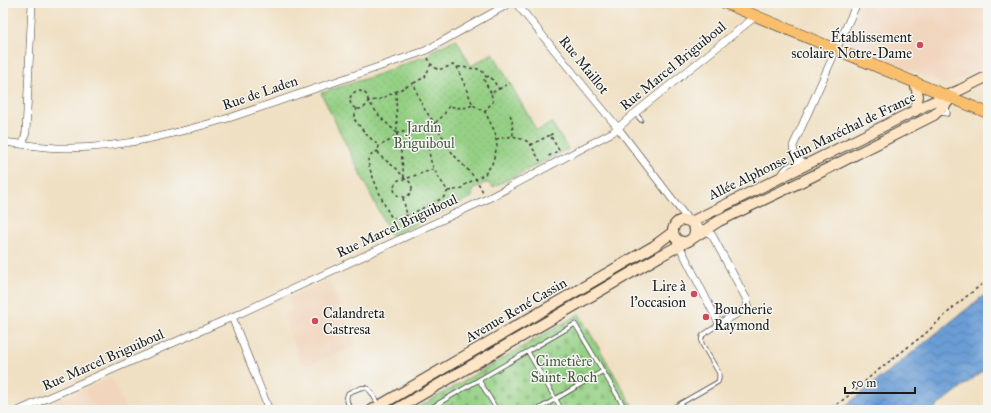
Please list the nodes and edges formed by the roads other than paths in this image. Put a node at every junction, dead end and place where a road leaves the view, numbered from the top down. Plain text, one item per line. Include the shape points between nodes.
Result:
1 (32, 3) edge
2 (510, 3) edge
3 (516, 3) edge
4 (725, 3) edge
5 (857, 3) edge
6 (756, 16) junction
7 (837, 50) junction
8 (988, 76) edge
9 (915, 82) junction
10 (949, 99) junction
11 (915, 111) junction
12 (635, 113) junction
13 (988, 113) edge
14 (934, 115) junction
15 (641, 120) dead end
16 (618, 128) junction
17 (3, 142) edge
18 (23, 144) junction
19 (806, 163) junction
20 (691, 222) junction
21 (708, 233) junction
22 (682, 240) junction
23 (232, 317) junction
24 (719, 324) junction
25 (528, 352) junction
26 (603, 372) junction
27 (479, 380) junction
28 (405, 390) junction
29 (555, 399) junction
30 (411, 401) junction
31 (376, 408) edge
32 (20, 410) edge
33 (269, 410) edge
34 (351, 410) edge
35 (395, 410) edge
36 (428, 410) edge
37 (496, 410) edge
38 (537, 410) edge
39 (562, 410) edge
40 (626, 410) edge
41 (670, 410) edge

1 - 18 street via 26,132
2 - 18 street, Rue de Laden via 425,51 202,126 141,140 90,147 63,148
3 - 16 street, Rue Maillot
4 - 6 main road
5 - 7 street
6 - 7 main road
6 - 12 street, Rue Marcel Briguiboul
7 - 9 main road
7 - 19 street via 793,146 797,158
8 - 10 main road, Allée Alphonse Juin Maréchal de France via 960,90
9 - 10 main road
9 - 11 main road via 918,96
10 - 11 main road, Allée Alphonse Juin Maréchal de France
10 - 13 main road
10 - 14 main road, Allée Alphonse Juin Maréchal de France
10 - 14 lane via 948,114
11 - 19 main road, Allée Alphonse Juin Maréchal de France
12 - 15 lane
12 - 16 street, Rue Marcel Briguiboul
14 - 21 main road, Allée Alphonse Juin Maréchal de France via 715,224
16 - 20 street, Rue Maillot
16 - 23 street, Rue Marcel Briguiboul via 487,199
17 - 18 street, Rue de Laden
19 - 20 main road, Allée Alphonse Juin Maréchal de France
20 - 21 street
20 - 22 main road via 696,231
20 - 22 main road, Allée Alphonse Juin Maréchal de France via 678,222 673,228
21 - 22 main road, Allée Alphonse Juin Maréchal de France
21 - 24 street via 731,269 748,305
22 - 24 street
22 - 28 main road, Avenue René Cassin via 654,246
22 - 30 main road, Avenue René Cassin via 660,256
23 - 32 street, Rue Marcel Briguiboul
23 - 33 street
24 - 41 lane via 701,338 719,373 718,382
25 - 26 lane via 575,324
25 - 27 lane
25 - 29 lane
26 - 29 lane
26 - 40 lane
27 - 36 lane
27 - 37 lane
28 - 30 main road
28 - 31 main road, Avenue René Cassin
29 - 38 lane
29 - 39 lane
30 - 35 main road, Avenue René Cassin
31 - 34 lane via 370,389 362,387 346,396

